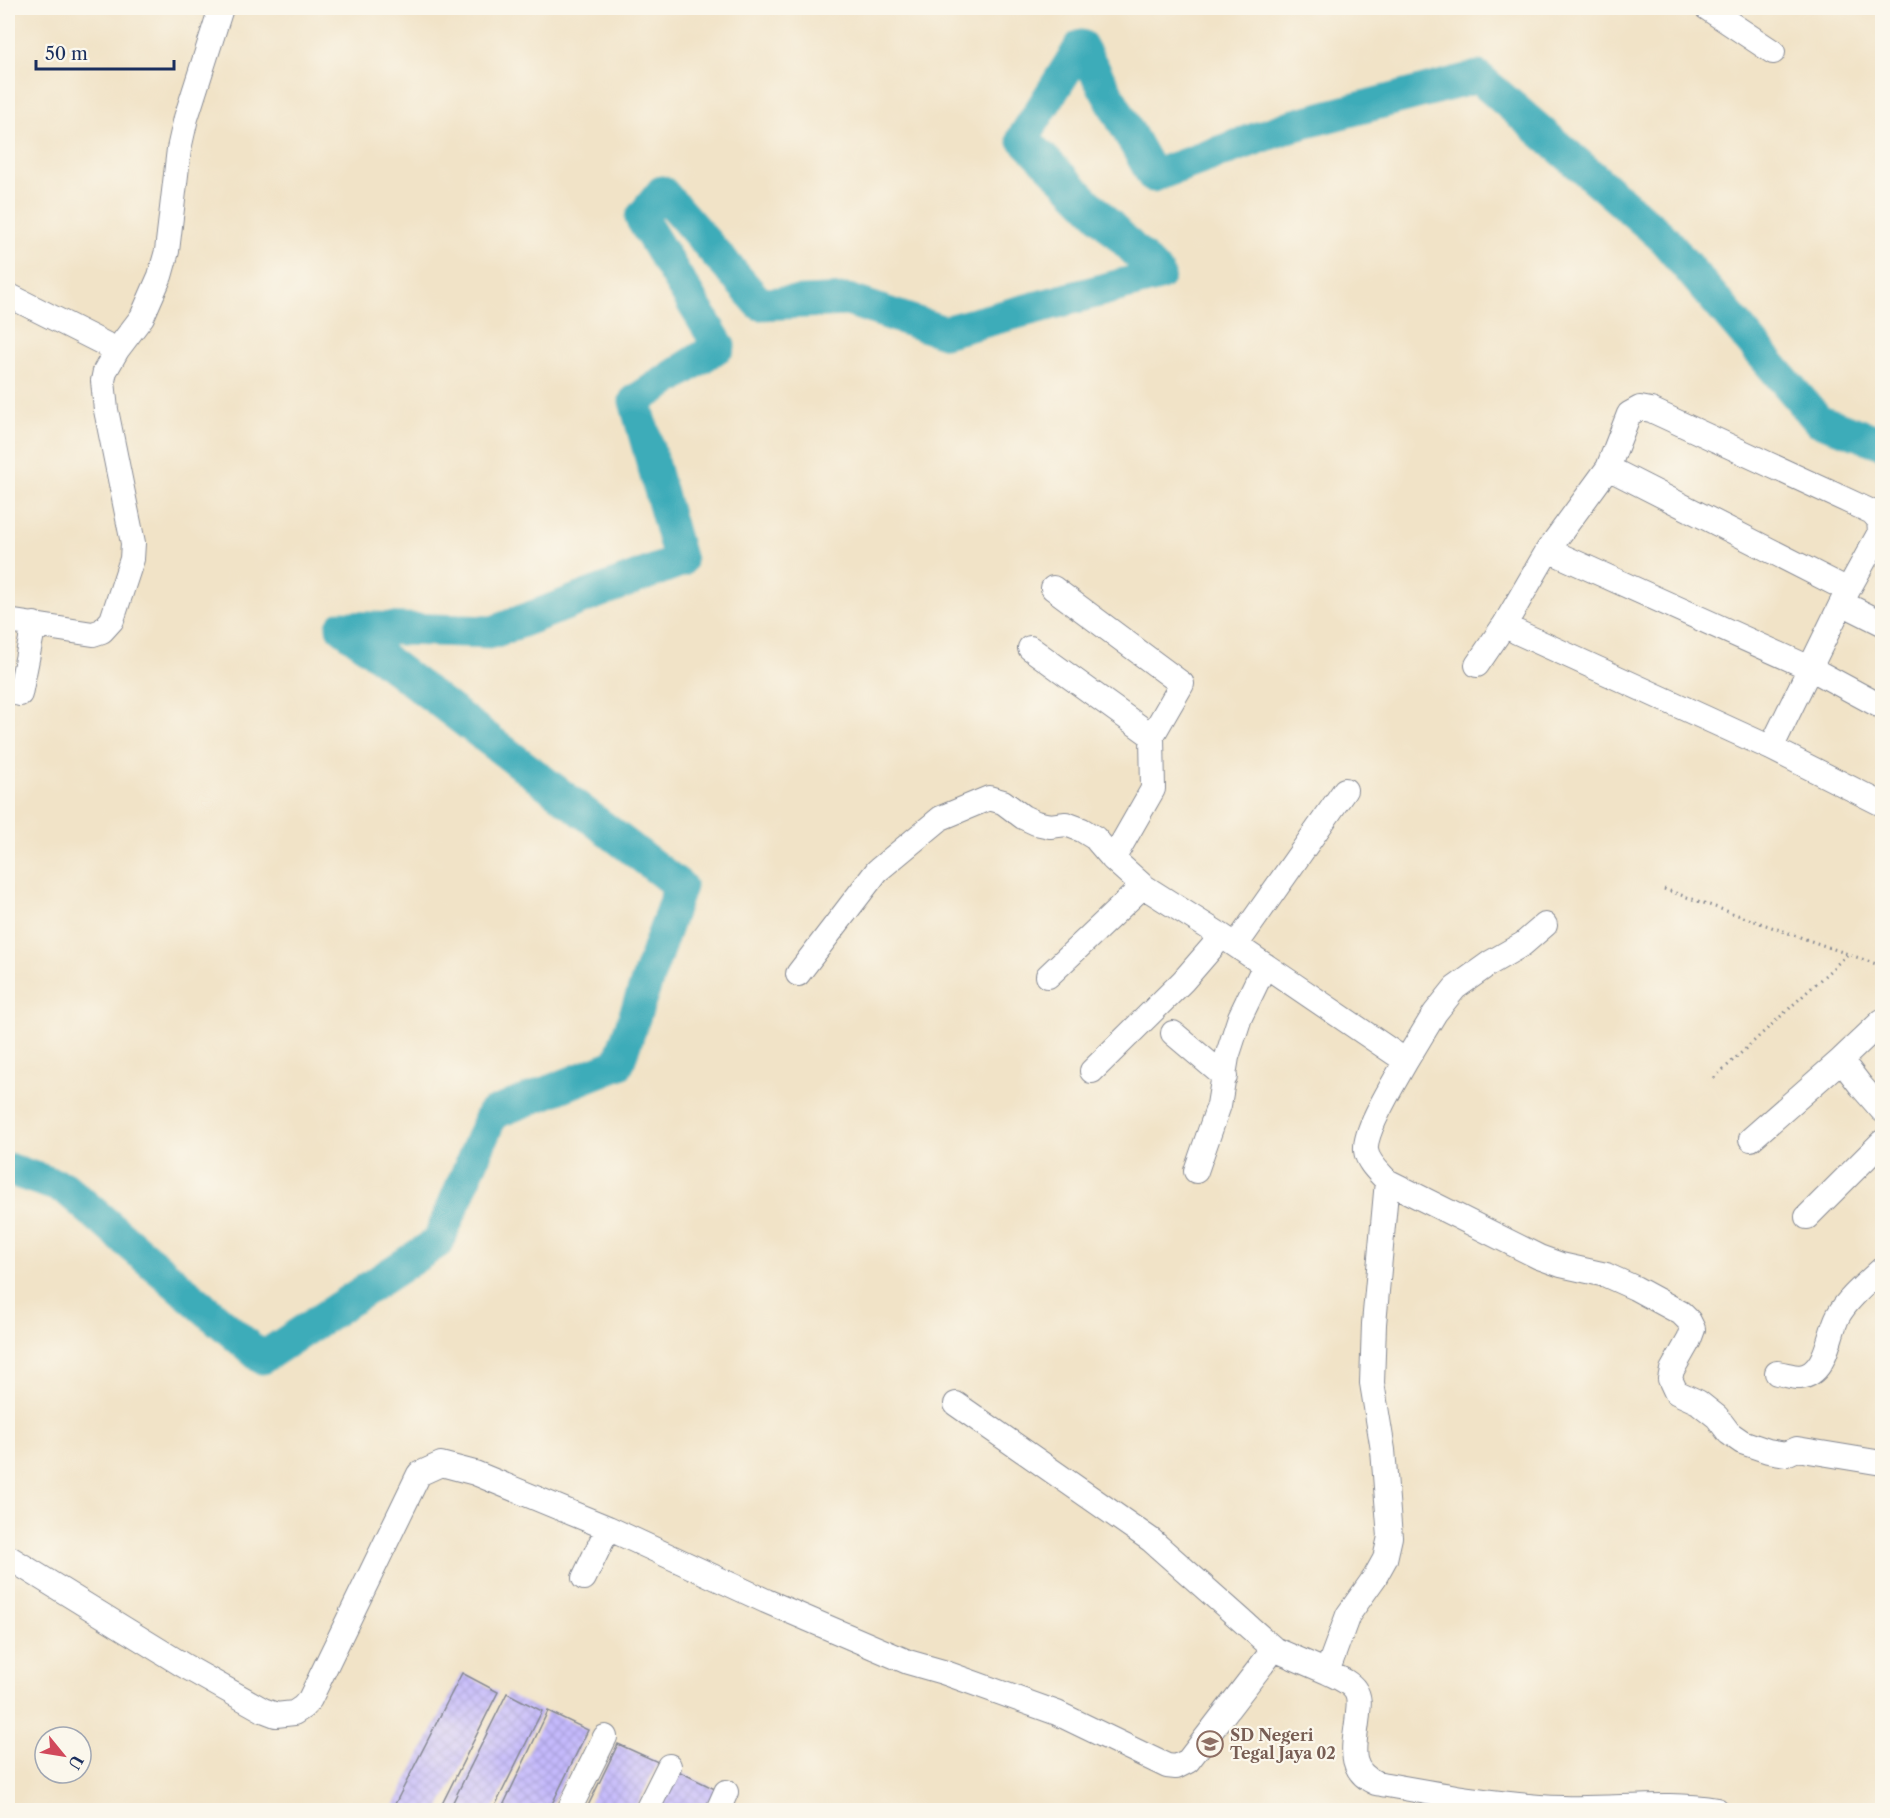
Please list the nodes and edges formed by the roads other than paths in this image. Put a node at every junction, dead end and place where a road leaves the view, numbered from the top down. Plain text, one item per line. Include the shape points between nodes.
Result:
1 (221, 8) edge
2 (1707, 8) edge
3 (1773, 52) dead end
4 (8, 296) edge
5 (117, 350) junction
6 (1608, 468) junction
7 (1548, 550) junction
8 (1053, 588) dead end
9 (1845, 597) junction
10 (8, 621) edge
11 (1882, 623) edge
12 (34, 624) junction
13 (1505, 624) junction
14 (1030, 648) dead end
15 (1477, 665) dead end
16 (1810, 668) junction
17 (20, 694) dead end
18 (1882, 707) edge
19 (1152, 736) junction
20 (1771, 748) junction
21 (1346, 790) dead end
22 (1882, 804) edge
23 (1113, 859) junction
24 (1143, 886) junction
25 (1545, 925) dead end
26 (1229, 941) junction
27 (1264, 965) junction
28 (798, 974) dead end
29 (1048, 976) dead end
30 (1882, 1022) edge
31 (1173, 1033) dead end
32 (1841, 1060) junction
33 (1406, 1061) junction
34 (1092, 1071) dead end
35 (1225, 1077) junction
36 (1882, 1110) edge
37 (1751, 1139) dead end
38 (1882, 1142) edge
39 (1196, 1171) dead end
40 (1387, 1181) junction
41 (1807, 1217) dead end
42 (1882, 1269) edge
43 (1777, 1373) dead end
44 (956, 1404) dead end
45 (1882, 1463) edge
46 (608, 1528) junction
47 (8, 1557) edge
48 (584, 1578) dead end
49 (1274, 1649) junction
50 (1327, 1672) junction
51 (605, 1737) dead end
52 (669, 1766) dead end
53 (1452, 1804) edge
54 (569, 1810) edge
55 (646, 1810) edge
56 (1718, 1810) edge

1 - 5 street via 186,118 160,276 142,317
2 - 3 street
4 - 5 street
5 - 12 street via 103,381 133,543 132,559 112,620 102,631 93,634
6 - 7 street
6 - 9 street
6 - 9 street via 1629,414 1640,408 1872,512 1879,520 1880,532
7 - 13 street
7 - 16 street
8 - 19 street via 1182,684
9 - 11 street
9 - 16 street
10 - 12 street
12 - 17 street
13 - 15 street
13 - 20 street
14 - 19 street
16 - 18 street
16 - 20 street
19 - 23 street via 1153,789
20 - 22 street
21 - 26 street
23 - 24 street
23 - 28 street via 1100,842 1082,830 1066,824 1036,823 1003,802 989,798 941,818 877,871
24 - 26 street
24 - 29 street
25 - 33 street via 1455,988 1435,1012
26 - 27 street
26 - 34 street
27 - 33 street
27 - 35 street via 1240,1017
30 - 32 street
31 - 35 street
32 - 36 street
32 - 37 street
33 - 40 street via 1373,1121 1365,1148 1368,1158
35 - 39 street
38 - 41 street
40 - 45 street via 1539,1257 1606,1275 1681,1313 1692,1329 1672,1370 1670,1379 1676,1392 1698,1402 1742,1442 1786,1454 1797,1449
40 - 50 street via 1372,1383 1383,1450 1390,1537 1385,1559 1348,1615
42 - 43 street via 1838,1317 1822,1361 1814,1371 1801,1377
44 - 49 street via 1151,1540
46 - 47 street via 468,1471 441,1464 419,1474 310,1699 294,1713 276,1715 183,1665
46 - 48 street
46 - 49 street via 848,1637 1057,1713 1167,1766 1176,1767 1188,1761
49 - 50 street
50 - 53 street via 1356,1691 1359,1701 1354,1762 1358,1772 1376,1783
51 - 54 street
52 - 55 street
53 - 56 street

